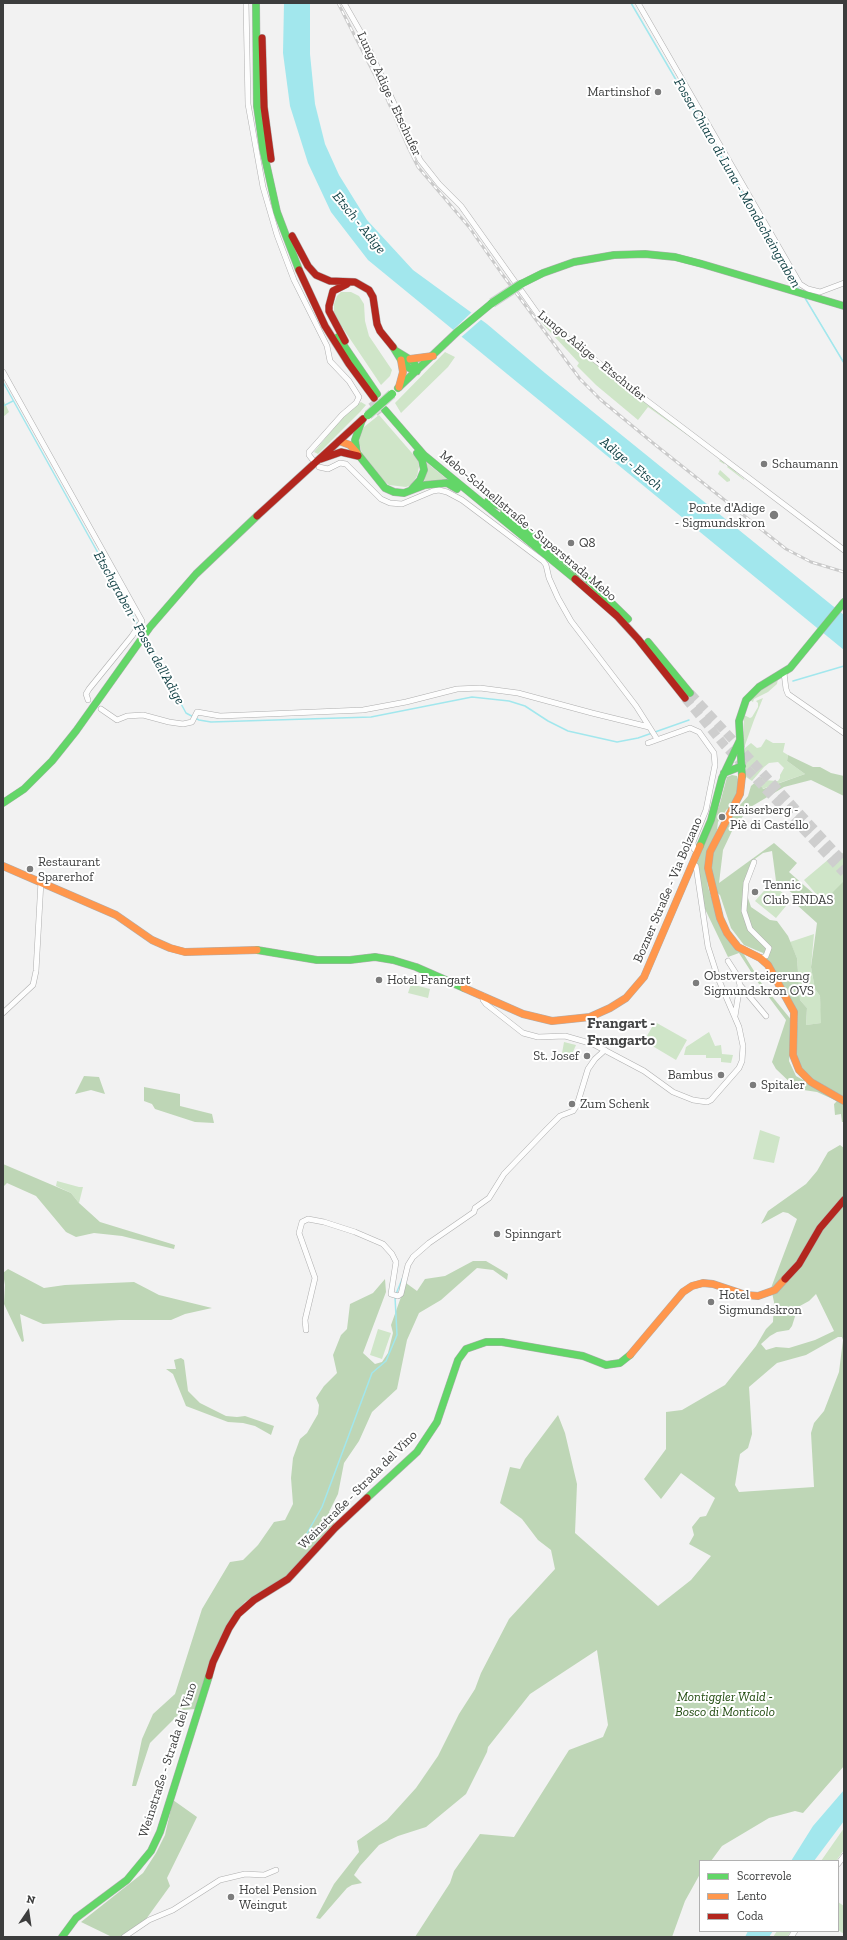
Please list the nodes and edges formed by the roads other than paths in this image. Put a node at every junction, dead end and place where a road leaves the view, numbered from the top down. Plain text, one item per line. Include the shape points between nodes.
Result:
1 (246, 3) edge
2 (256, 3) edge
3 (262, 3) edge
4 (344, 3) edge
5 (638, 3) edge
6 (292, 236) junction
7 (844, 283) edge
8 (360, 284) junction
9 (844, 306) edge
10 (396, 351) junction
11 (436, 353) junction
12 (410, 359) junction
13 (401, 360) junction
14 (416, 371) junction
15 (3, 372) edge
16 (399, 387) junction
17 (375, 396) junction
18 (385, 410) junction
19 (365, 418) junction
20 (339, 441) junction
21 (355, 454) junction
22 (317, 462) junction
23 (410, 491) junction
24 (488, 501) junction
25 (545, 538) dead end
26 (844, 550) edge
27 (542, 551) junction
28 (583, 569) dead end
29 (844, 602) edge
30 (622, 612) junction
31 (784, 673) junction
32 (88, 700) dead end
33 (101, 709) dead end
34 (650, 729) junction
35 (844, 733) edge
36 (656, 738) junction
37 (740, 740) junction
38 (648, 743) dead end
39 (732, 765) junction
40 (742, 766) junction
41 (3, 803) edge
42 (698, 852) junction
43 (754, 862) dead end
44 (692, 864) junction
45 (3, 866) edge
46 (42, 881) junction
47 (760, 958) junction
48 (728, 961) dead end
49 (740, 985) junction
50 (484, 996) junction
51 (3, 1013) edge
52 (766, 1016) dead end
53 (735, 1017) junction
54 (604, 1050) junction
55 (844, 1101) edge
56 (844, 1200) edge
57 (306, 1330) dead end
58 (276, 1870) dead end
59 (62, 1937) edge
60 (124, 1937) edge

1 - 22 street via 248,104 265,194 286,261 327,346 330,361 350,381 359,397 309,452 309,456
2 - 17 main road via 255,61 258,112 277,212 294,260 325,326 362,384
3 - 6 main road via 262,83 266,123 275,180
4 - 26 street, Lungo Adige - Etschufer via 364,38 420,160 461,206 540,316
5 - 7 street via 800,284 820,292
6 - 8 main road via 308,266 316,275 330,281
6 - 17 main road via 321,306
8 - 10 main road via 373,297 376,324
8 - 17 main road via 345,284 333,291 329,311 370,378
9 - 11 main road, bridge via 702,264 660,255 614,255 574,262 522,284 492,303
10 - 12 main road
10 - 13 main road
11 - 12 main road
11 - 14 main road
12 - 14 main road via 416,365
13 - 14 main road
13 - 16 main road via 403,372
14 - 16 main road
15 - 32 street via 142,621 89,689 86,694
16 - 19 main road, bridge
18 - 23 main road via 424,465 422,475
18 - 24 main road, Mebo-Schnellstraße - Superstrada Mebo via 436,458
18 - 27 main road, Mebo-Schnellstraße - Superstrada Mebo via 424,455
19 - 20 main road
19 - 21 main road via 355,440
20 - 21 main road via 342,449
20 - 22 main road
21 - 22 main road via 334,453
21 - 23 main road via 385,488 400,493
22 - 34 street via 328,469 340,463 346,464 378,496 390,503 402,504 433,491 447,492 462,500 543,561 558,598 571,621 625,691
22 - 41 main road via 210,560 150,627 52,761 24,789
23 - 27 main road via 433,483 454,486
24 - 25 main road via 502,506
24 - 30 main road, Mebo-Schnellstraße - Superstrada Mebo via 567,562
27 - 30 main road, Mebo-Schnellstraße - Superstrada Mebo via 617,616 688,696 668,665
28 - 30 main road via 617,602
29 - 31 main road
31 - 35 street via 788,694
31 - 37 main road via 759,687 746,700 739,721
33 - 34 street via 117,720 136,715 176,724 192,722 197,712 220,716 363,710 457,689 480,688 508,690
34 - 36 street
36 - 38 street
36 - 42 street via 694,729 700,732 714,753 715,765 706,810 693,842 694,849
37 - 39 main road, Bozner Straße - Via Bolzano
37 - 40 main road
39 - 40 main road
39 - 40 main road
39 - 42 main road, Bozner Straße - Via Bolzano via 724,773 715,808
40 - 47 main road via 742,786 737,802 710,852 708,875 727,933 738,947
42 - 44 main road, Bozner Straße - Via Bolzano
43 - 47 street via 746,883 744,911 750,929 769,948 766,956
44 - 50 main road, Bozner Straße - Via Bolzano via 648,969 626,998 590,1017 552,1021 523,1014
44 - 53 street via 696,866 708,947
45 - 46 main road, Bozner Straße - Via Bolzano
46 - 50 main road, Bozner Straße - Via Bolzano via 116,915 152,940 185,952 260,950 317,960 384,958 416,967
46 - 51 street via 33,985
47 - 55 main road via 772,972 794,1012 793,1055 799,1070 810,1082
48 - 49 street
49 - 52 street
49 - 53 street
50 - 54 street via 486,1004 523,1033 538,1037 577,1038
53 - 54 street via 743,1044 742,1061 719,1091 706,1102 673,1092 644,1071
54 - 57 street via 588,1069 573,1111 560,1116 547,1129 504,1174 489,1198 475,1208 474,1212 413,1257 408,1265 401,1294 398,1296 391,1294 396,1262 383,1244 355,1232 308,1218 302,1222 299,1233 315,1278 305,1320
56 - 59 main road, Weinstraße - Strada del Vino via 820,1228 799,1264 775,1290 758,1296 746,1295 713,1284 692,1286 683,1292 628,1357 620,1363 606,1365 584,1356 502,1342 486,1342 466,1349 458,1360 437,1422 417,1452 335,1528 288,1579 254,1600 238,1614 212,1662 160,1832 151,1851 127,1880 76,1918
58 - 60 street via 264,1875 245,1874 220,1880 173,1910 148,1920

